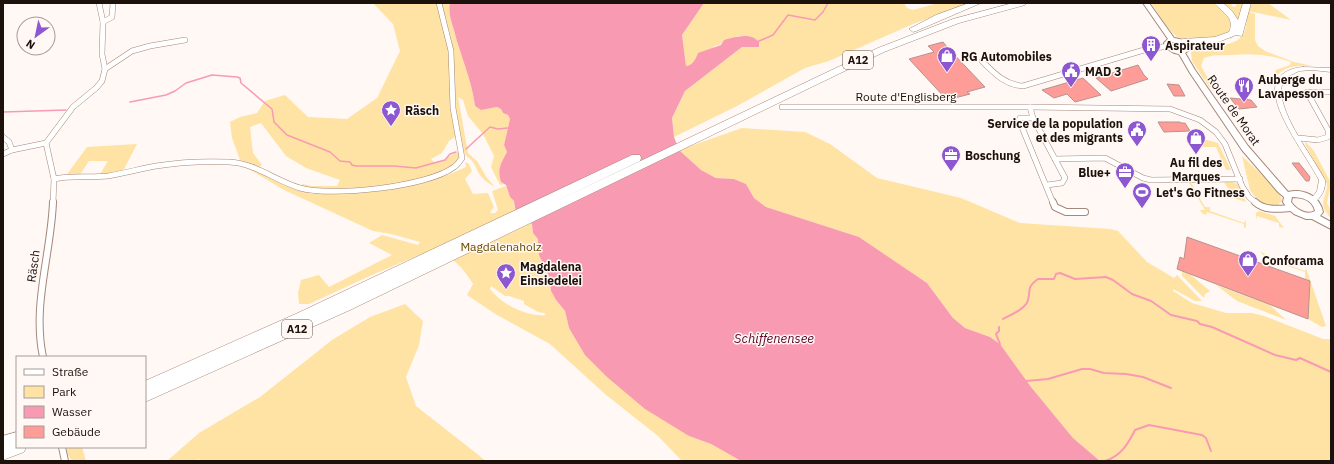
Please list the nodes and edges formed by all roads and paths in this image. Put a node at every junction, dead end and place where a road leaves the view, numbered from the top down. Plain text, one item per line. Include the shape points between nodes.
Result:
1 (99, 3) edge
2 (113, 3) edge
3 (439, 3) edge
4 (977, 3) edge
5 (1000, 3) edge
6 (1022, 3) edge
7 (1146, 3) edge
8 (1218, 3) edge
9 (1247, 3) edge
10 (103, 22) junction
11 (894, 38) junction
12 (185, 40) dead end
13 (1172, 40) junction
14 (1168, 46) junction
15 (1184, 47) junction
16 (988, 59) dead end
17 (105, 70) junction
18 (1331, 70) edge
19 (1331, 92) edge
20 (782, 107) dead end
21 (1030, 107) junction
22 (1033, 118) junction
23 (698, 133) junction
24 (3, 137) edge
25 (1299, 138) junction
26 (46, 143) junction
27 (12, 150) junction
28 (3, 154) edge
29 (1055, 159) junction
30 (54, 179) junction
31 (1240, 179) junction
32 (1047, 185) junction
33 (1291, 195) junction
34 (1312, 200) junction
35 (1291, 208) junction
36 (1085, 212) dead end
37 (1316, 214) junction
38 (1331, 222) edge
39 (1331, 226) edge
40 (446, 254) junction
41 (43, 356) edge
42 (146, 387) edge
43 (146, 396) edge
44 (16, 438) edge
45 (3, 443) edge
46 (16, 448) edge
47 (3, 453) edge

1 - 10 street
2 - 10 street via 112,17
3 - 30 street via 451,51 453,108 462,158 453,169 415,182 381,188 315,191 283,182 239,163 177,163 105,176
4 - 11 highway
5 - 11 highway, A12 via 940,20
6 - 23 highway, A12 via 956,21 902,41
7 - 13 main road
8 - 15 highway via 1235,20 1236,26 1232,34
9 - 15 highway via 1243,12 1242,27 1237,36 1226,42
10 - 17 street via 102,54
11 - 23 highway, A12
12 - 17 street via 132,51
13 - 14 main road via 1168,41
13 - 15 main road
14 - 15 main road via 1172,50
14 - 16 street via 1144,50 1023,86 1005,82 982,61
15 - 33 main road, Route de Morat via 1244,146 1281,190
17 - 26 street via 102,81 73,107
18 - 25 street via 1294,70 1283,75 1280,80 1279,100
19 - 25 street via 1307,92 1328,130 1328,137 1320,140
20 - 21 street, Route d'Englisberg
21 - 22 street
21 - 31 street, Route d'Englisberg via 1156,108 1181,112 1216,132
22 - 29 street
22 - 32 street via 1019,120
23 - 40 highway, A12
24 - 27 street via 9,142
25 - 34 street via 1322,180 1322,188
26 - 27 street
26 - 30 street, Räsch
27 - 28 street
29 - 31 street via 1105,158 1142,178 1151,180
29 - 32 street via 1065,178 1062,183
30 - 41 street, Räsch via 53,207 40,292 40,343
31 - 35 street, Route d'Englisberg via 1249,197 1260,207 1275,211
32 - 36 street via 1055,207 1066,212
33 - 34 main road, Route de Morat via 1304,195
33 - 35 main road, Route de Morat via 1287,202
34 - 37 main road via 1319,207
35 - 37 main road via 1300,213
37 - 38 main road
37 - 39 main road
40 - 42 highway, A12
40 - 43 highway, A12 via 268,342
44 - 45 highway
46 - 47 highway

